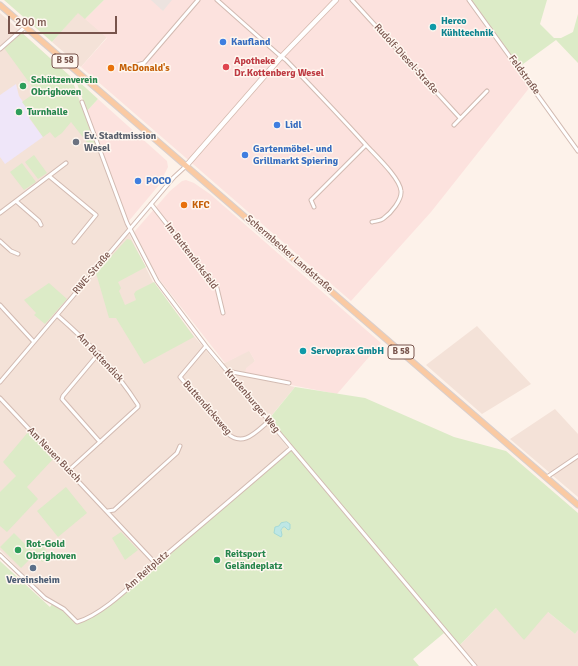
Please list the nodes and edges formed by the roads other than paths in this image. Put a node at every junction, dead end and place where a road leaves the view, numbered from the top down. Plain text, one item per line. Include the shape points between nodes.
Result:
1 (198, 0) edge
2 (217, 0) edge
3 (336, 0) edge
4 (352, 0) edge
5 (469, 0) edge
6 (0, 5) edge
7 (25, 27) junction
8 (0, 49) edge
9 (281, 57) junction
10 (144, 63) dead end
11 (487, 91) dead end
12 (82, 102) dead end
13 (460, 118) junction
14 (454, 125) dead end
15 (366, 145) junction
16 (578, 151) edge
17 (66, 163) dead end
18 (186, 166) junction
19 (49, 176) junction
20 (16, 201) junction
21 (151, 204) junction
22 (314, 207) dead end
23 (0, 213) edge
24 (372, 222) dead end
25 (41, 225) dead end
26 (130, 229) junction
27 (0, 241) edge
28 (74, 242) dead end
29 (18, 254) dead end
30 (0, 305) edge
31 (223, 313) dead end
32 (57, 315) junction
33 (34, 342) junction
34 (206, 346) junction
35 (99, 353) junction
36 (227, 371) junction
37 (0, 382) edge
38 (289, 382) dead end
39 (0, 398) edge
40 (269, 421) junction
41 (100, 442) junction
42 (180, 446) dead end
43 (291, 448) junction
44 (578, 456) edge
45 (69, 470) junction
46 (546, 478) junction
47 (578, 505) edge
48 (108, 512) junction
49 (0, 555) edge
50 (156, 564) junction
51 (475, 666) edge

1 - 10 street
2 - 9 street
3 - 9 street
4 - 13 street, Rudolf-Diesel-Straße
5 - 16 street, Feldstraße
6 - 7 main road, Schermbecker Landstraße / B 58
7 - 8 street
7 - 18 main road, Schermbecker Landstraße / B 58
9 - 15 street
9 - 18 street
11 - 13 street
12 - 26 street, Krudenburger Weg
13 - 14 street
15 - 22 street via 311,200
15 - 24 street via 387,168 401,189 398,203 384,219
17 - 19 street
18 - 21 street, RWE-Straße
18 - 46 main road, Schermbecker Landstraße / B 58
19 - 20 street
19 - 28 street via 96,215
20 - 23 street
20 - 25 street
21 - 26 street, RWE-Straße
21 - 31 street, Im Buttendicksfeld via 217,288
26 - 32 street, RWE-Straße
26 - 34 street, Krudenburger Weg via 156,281
27 - 29 street
30 - 33 street
32 - 33 street, RWE-Straße
32 - 35 street, Am Buttendick
33 - 37 street, RWE-Straße
34 - 36 street, Krudenburger Weg
34 - 40 street, Buttendicksweg via 180,377 227,433 236,439 243,439 250,437
35 - 41 street via 62,399
35 - 41 street, Am Buttendick via 138,405
36 - 38 street
36 - 40 street, Krudenburger Weg
39 - 45 street, Am Neuen Busch
40 - 43 street, Krudenburger Weg
41 - 45 street, Am Buttendick
42 - 48 street via 177,454 114,510
43 - 50 street, Am Reitplatz
43 - 51 street, Krudenburger Weg
44 - 46 street
45 - 48 street, Am Neuen Busch
46 - 47 main road, Schermbecker Landstraße / B 58
48 - 50 street, Am Neuen Busch
49 - 50 street, Am Reitplatz via 45,598 64,609 77,622 102,609

